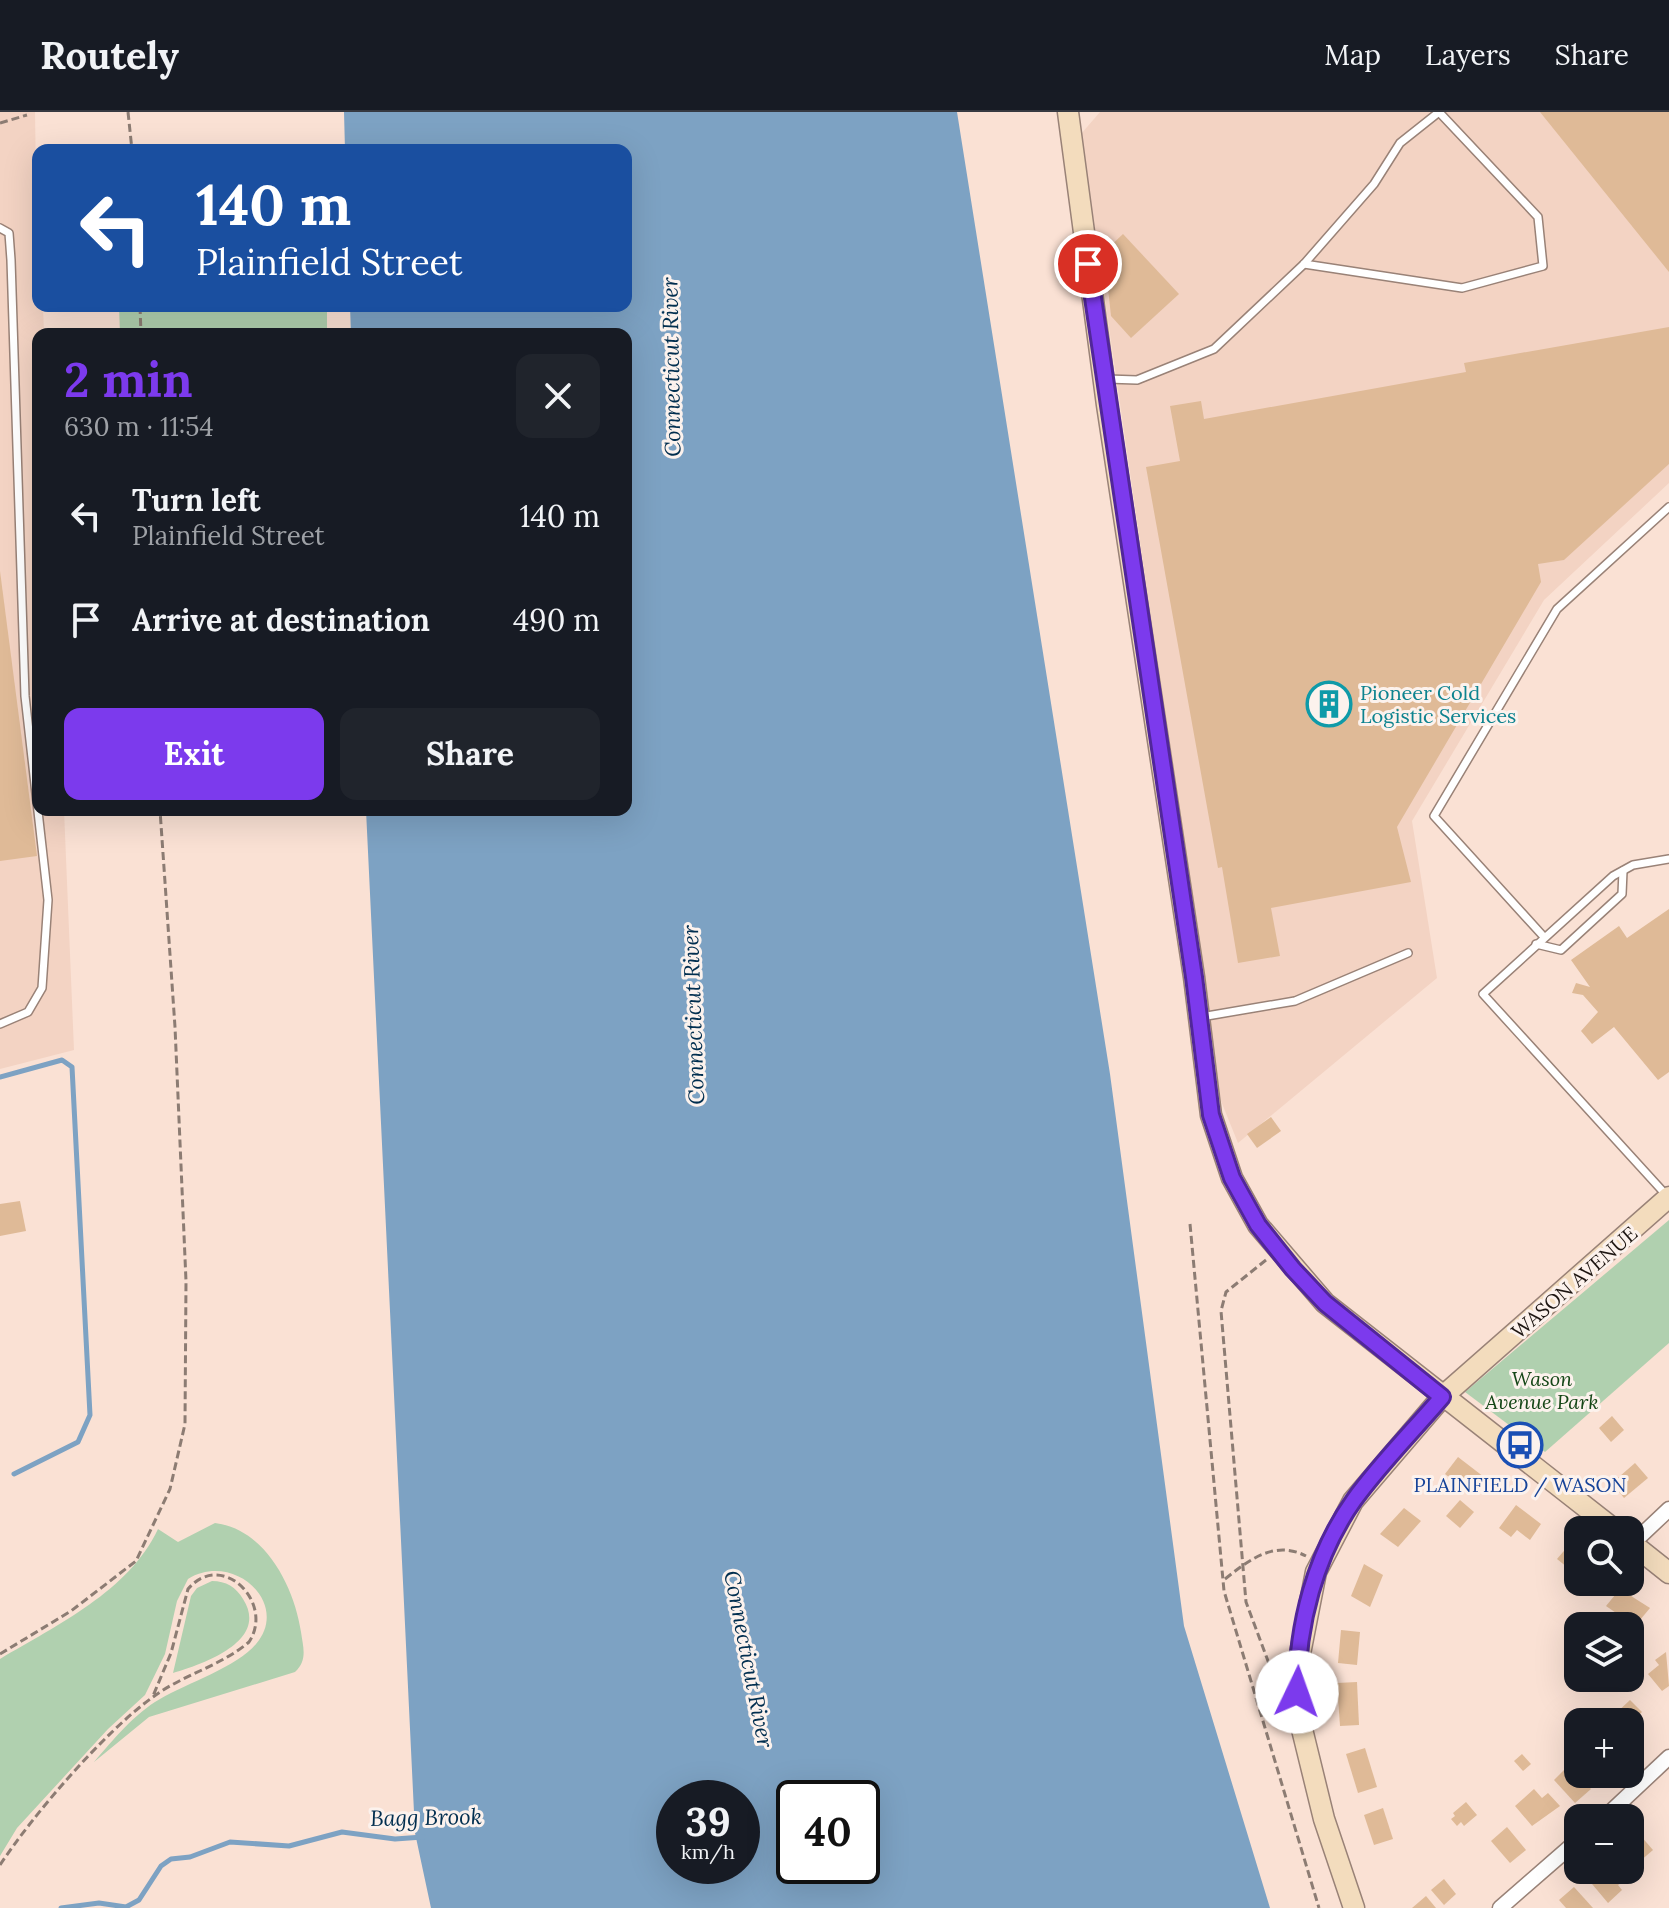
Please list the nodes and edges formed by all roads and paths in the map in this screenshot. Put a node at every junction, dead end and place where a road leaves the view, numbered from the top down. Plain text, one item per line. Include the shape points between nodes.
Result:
1 (128, 112) edge
2 (1068, 112) edge
3 (1439, 112) edge
4 (27, 115) dead end
5 (0, 123) edge
6 (131, 144) edge
7 (0, 228) edge
8 (1304, 264) junction
9 (1104, 379) junction
10 (1669, 507) edge
11 (32, 758) edge
12 (39, 816) edge
13 (160, 816) edge
14 (1669, 859) edge
15 (1623, 871) junction
16 (1544, 937) junction
17 (1536, 944) junction
18 (1408, 953) dead end
19 (1199, 1017) junction
20 (0, 1024) edge
21 (1669, 1197) edge
22 (1190, 1224) dead end
23 (1279, 1251) junction
24 (1442, 1397) junction
25 (1669, 1509) edge
26 (1597, 1516) edge
27 (1644, 1531) edge
28 (1644, 1553) edge
29 (1320, 1563) junction
30 (1241, 1566) junction
31 (1669, 1573) edge
32 (1223, 1580) junction
33 (0, 1654) edge
34 (1297, 1692) junction
35 (153, 1696) junction
36 (1669, 1757) edge
37 (1619, 1804) edge
38 (1564, 1852) edge
39 (0, 1865) edge
40 (1319, 1908) edge
41 (1354, 1908) edge
42 (1500, 1908) edge

1 - 6 path
2 - 9 street
3 - 8 lane via 1400,143 1374,184
3 - 8 lane via 1538,217 1543,266 1462,288
4 - 5 path
7 - 11 lane via 9,233 11,260 25,696
8 - 9 lane via 1214,349 1137,380
9 - 19 street
10 - 16 lane via 1557,609 1434,816
12 - 20 lane via 48,900 42,988 28,1012
13 - 33 path via 185,1265 185,1424 170,1489 136,1561 71,1611
14 - 15 lane
15 - 16 lane
15 - 17 lane via 1622,894 1561,950
16 - 17 lane
17 - 21 lane via 1483,994
18 - 19 lane via 1295,1001
19 - 23 street via 1211,1115 1224,1157 1258,1225
21 - 24 street, WASON AVENUE
22 - 32 path
23 - 24 street via 1325,1303
23 - 30 path via 1226,1292 1221,1311
24 - 26 street
24 - 29 street, WASON AVENUE via 1353,1501
25 - 27 street
28 - 31 street
29 - 30 path via 1290,1548 1267,1551
29 - 34 street, WASON AVENUE via 1304,1621
30 - 32 path
30 - 34 path via 1246,1602 1274,1677
32 - 40 path
34 - 41 street, WASON AVENUE via 1307,1756
35 - 35 path via 249,1642 257,1619 239,1582 210,1576 188,1589
35 - 39 path via 111,1734
36 - 37 street
38 - 42 street

